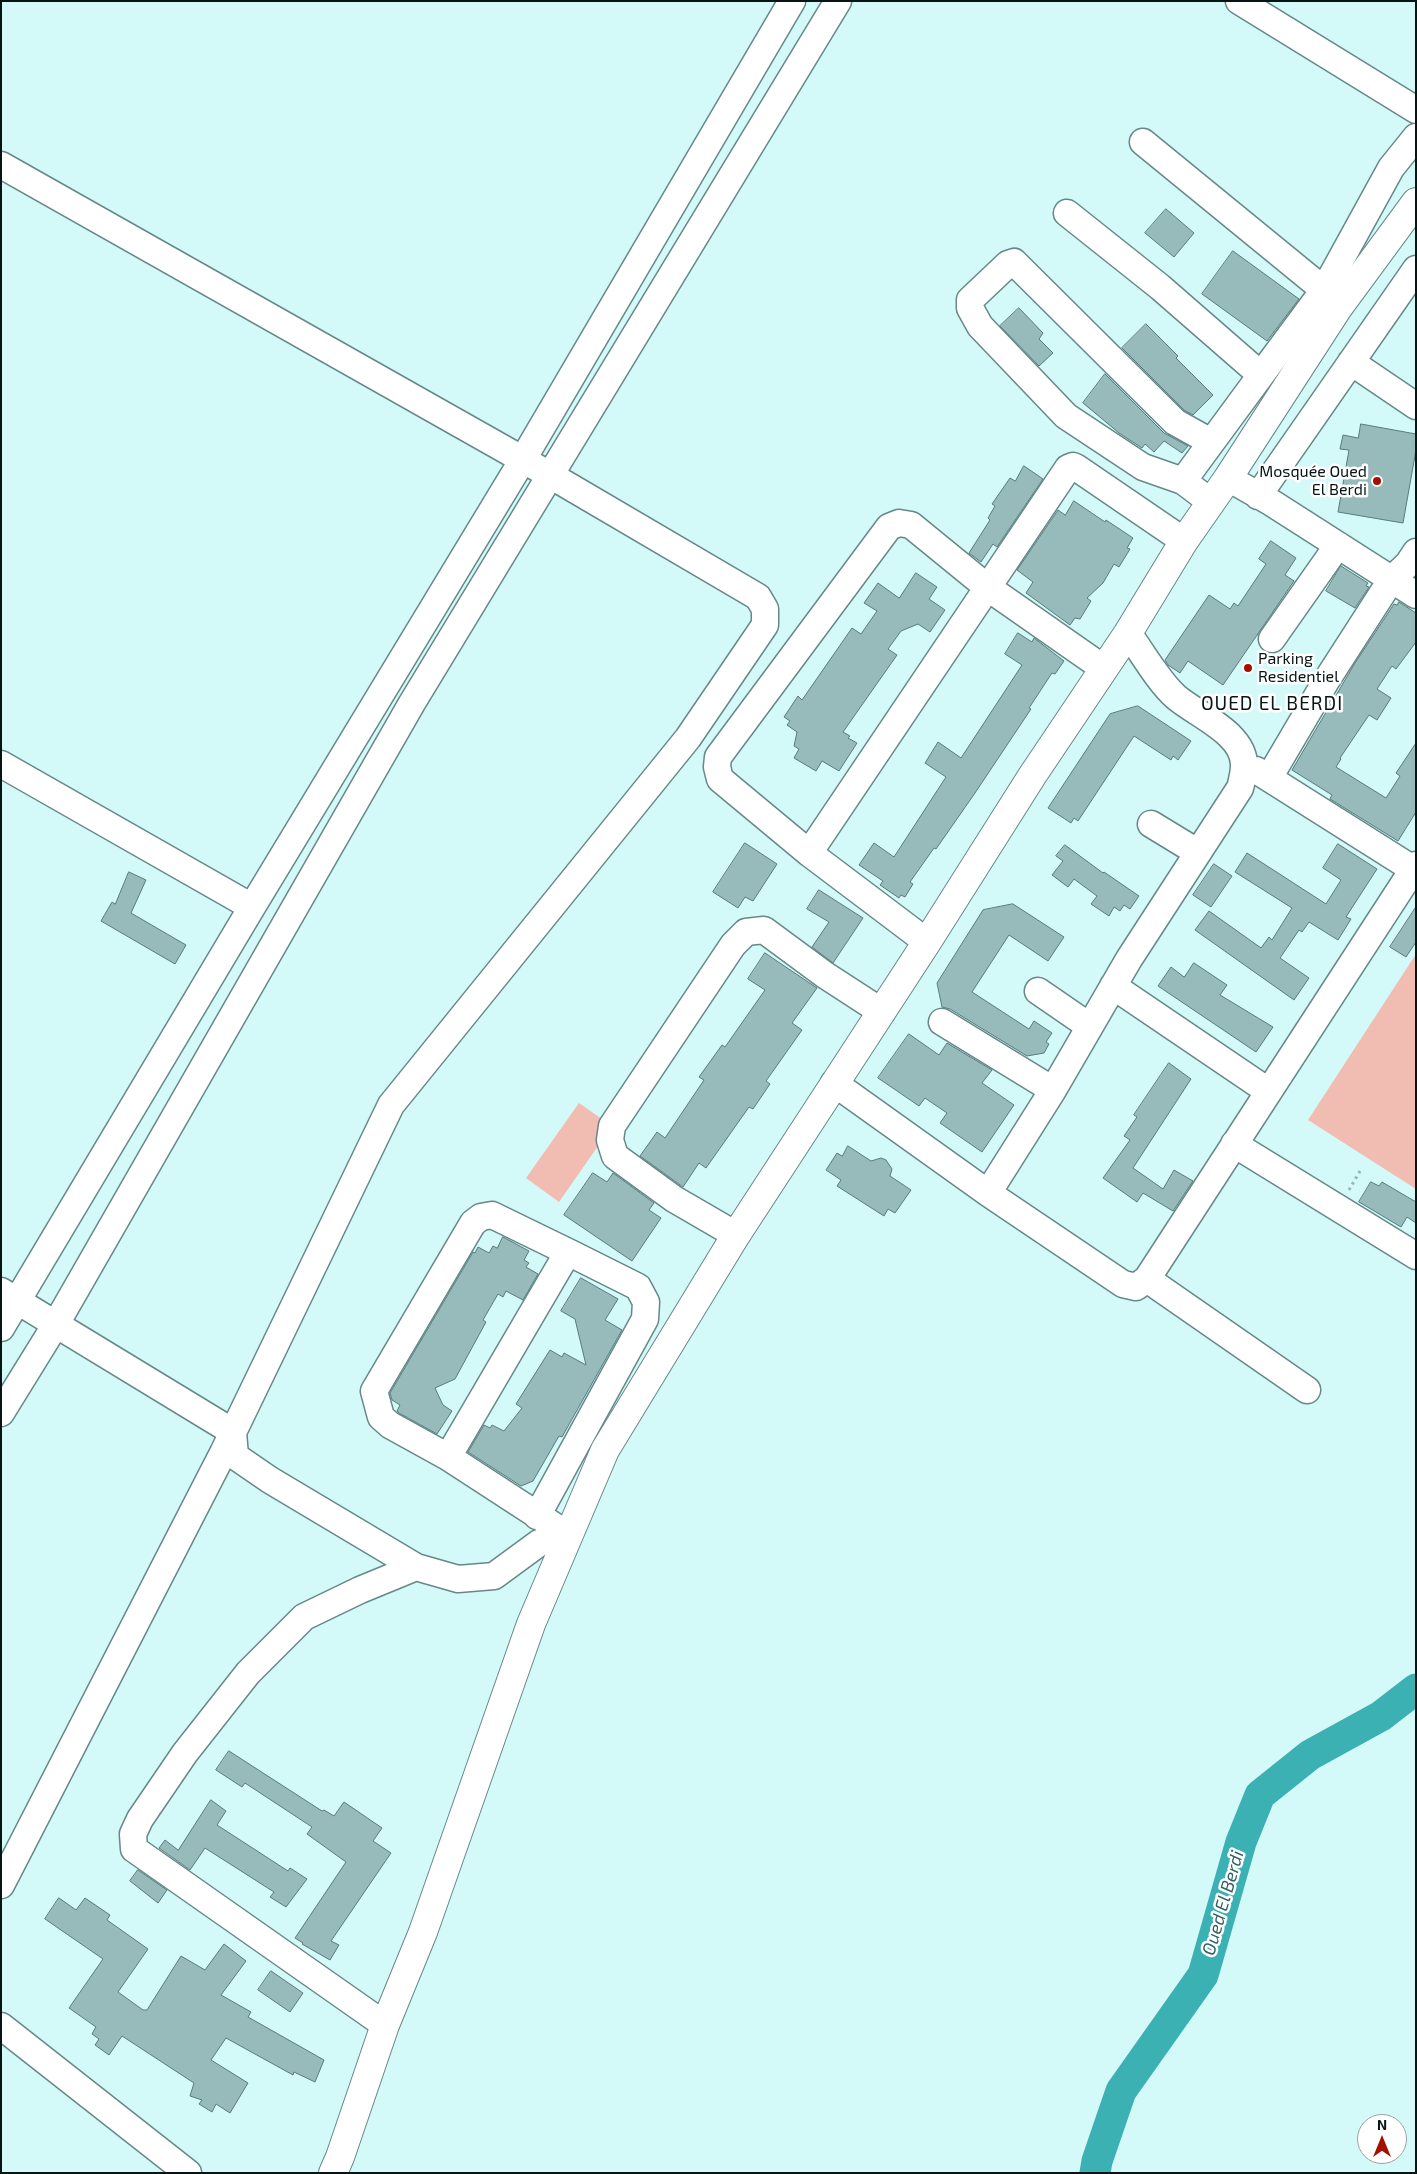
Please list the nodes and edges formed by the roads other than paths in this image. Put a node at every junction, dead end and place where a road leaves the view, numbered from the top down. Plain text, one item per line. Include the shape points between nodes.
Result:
1 (792, 1) edge
2 (838, 1) edge
3 (1239, 1) edge
4 (1416, 110) edge
5 (1416, 137) edge
6 (1143, 142) dead end
7 (1, 165) edge
8 (1416, 202) edge
9 (1067, 212) dead end
10 (1416, 269) edge
11 (1324, 290) junction
12 (1351, 362) junction
13 (1261, 375) junction
14 (1416, 406) edge
15 (1211, 442) junction
16 (522, 461) junction
17 (550, 475) junction
18 (1228, 478) junction
19 (1183, 481) junction
20 (1258, 496) junction
21 (1211, 502) junction
22 (1184, 541) junction
23 (1338, 546) junction
24 (1416, 552) edge
25 (1391, 580) junction
26 (987, 587) junction
27 (1416, 595) edge
28 (1128, 633) junction
29 (1272, 639) dead end
30 (1103, 668) junction
31 (1, 764) edge
32 (1244, 764) junction
33 (1270, 778) junction
34 (1151, 824) dead end
35 (1197, 852) junction
36 (809, 853) junction
37 (1415, 868) edge
38 (252, 907) junction
39 (927, 942) junction
40 (1113, 986) junction
41 (1038, 992) dead end
42 (882, 1012) junction
43 (942, 1022) dead end
44 (1089, 1026) junction
45 (834, 1083) junction
46 (1052, 1090) junction
47 (1268, 1091) junction
48 (1234, 1144) junction
49 (988, 1193) junction
50 (736, 1235) junction
51 (568, 1252) junction
52 (1416, 1256) edge
53 (1147, 1279) junction
54 (10, 1296) edge
55 (56, 1324) junction
56 (1, 1328) edge
57 (1307, 1390) dead end
58 (1, 1413) edge
59 (233, 1432) junction
60 (448, 1457) junction
61 (537, 1516) junction
62 (568, 1535) junction
63 (416, 1566) junction
64 (1, 1885) edge
65 (1, 2026) edge
66 (385, 2026) junction
67 (188, 2173) edge
68 (332, 2173) edge

1 - 16 street
2 - 17 street
3 - 4 street
5 - 11 street via 1391,168
6 - 11 street
7 - 16 street
8 - 18 main road via 1338,308
9 - 13 street
10 - 12 street
11 - 13 street
12 - 14 street
12 - 20 street
13 - 15 street
15 - 19 street
15 - 19 street via 1175,422 1014,262 970,300 970,308 980,326 1066,416 1143,467
16 - 17 street
16 - 38 street
17 - 55 street via 412,703
17 - 59 street via 758,598 765,610 765,625 688,738 390,1105
18 - 20 street
18 - 21 main road
19 - 21 street
20 - 23 street
21 - 22 main road
22 - 26 street via 1073,466 1068,468
22 - 28 main road
23 - 25 street
23 - 29 street
24 - 25 street
25 - 27 street
25 - 33 street
26 - 30 street
26 - 36 street
26 - 36 street via 910,525 899,523 889,527 718,757 720,779
28 - 30 main road
28 - 32 street via 1176,697 1232,738
30 - 39 main road
31 - 38 street
32 - 33 street
32 - 35 street via 1240,788
33 - 37 street
34 - 35 street
35 - 40 street
36 - 39 street
37 - 47 street
38 - 54 street
39 - 42 main road
40 - 44 street
40 - 47 street
41 - 44 street
42 - 45 main road
42 - 50 street via 764,930 746,932 733,945 612,1126 610,1140 615,1156 674,1199
43 - 46 street
44 - 46 street
45 - 49 street
45 - 50 main road
46 - 49 street
47 - 48 street
48 - 52 street
48 - 53 street
49 - 53 street via 1123,1284 1136,1287
50 - 62 main road via 605,1450
51 - 60 street
51 - 60 street via 492,1215 481,1217 473,1223 374,1391 381,1417
51 - 61 street via 638,1287 646,1302 645,1318
53 - 57 street
54 - 55 street
54 - 56 street
55 - 58 street
55 - 59 street
59 - 63 street via 235,1456
59 - 64 street
60 - 61 street
61 - 62 street
62 - 63 street via 539,1543 494,1576 458,1578
62 - 66 main road via 531,1624 423,1932
63 - 66 street via 304,1617 242,1680 185,1753 133,1834 134,1849
65 - 67 street
66 - 68 main road

